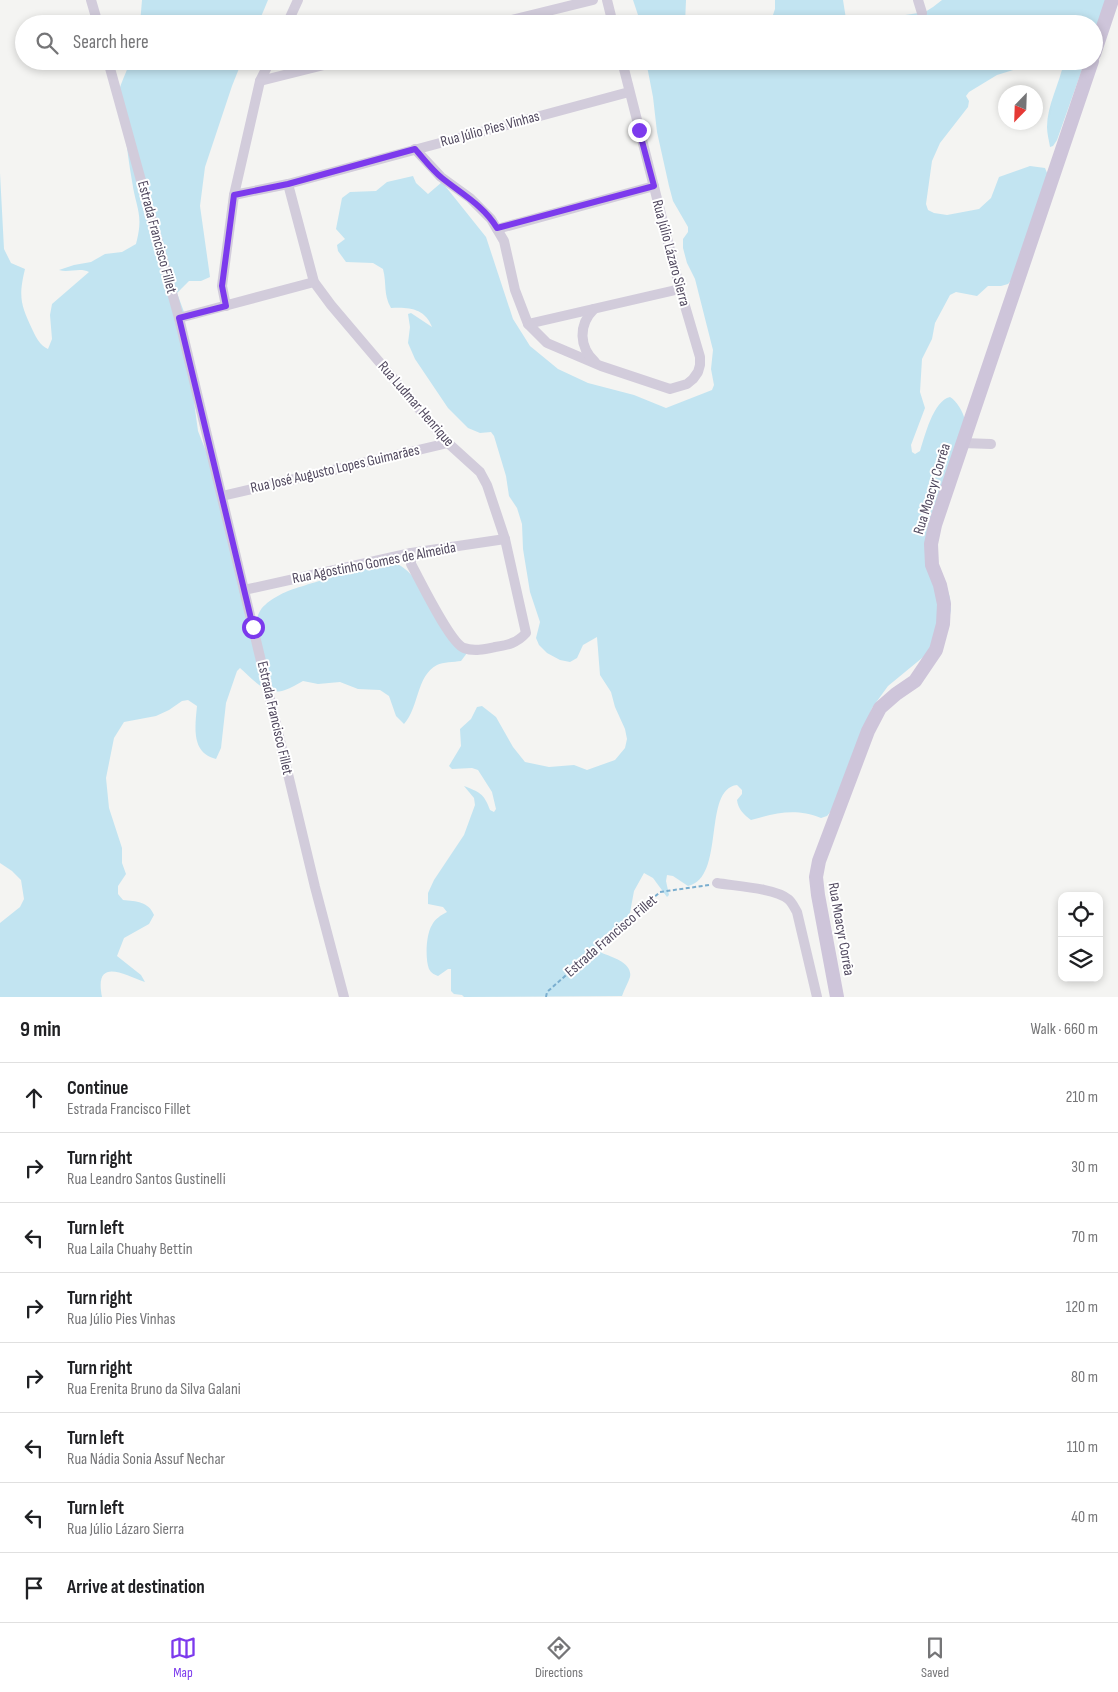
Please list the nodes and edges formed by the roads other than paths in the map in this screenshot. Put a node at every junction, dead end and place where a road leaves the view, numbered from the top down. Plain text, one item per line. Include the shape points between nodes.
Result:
1 (91, 0) edge
2 (298, 0) edge
3 (593, 0) edge
4 (607, 0) edge
5 (918, 0) edge
6 (1113, 8) edge
7 (922, 14) dead end
8 (95, 15) edge
9 (291, 15) edge
10 (532, 15) edge
11 (611, 15) edge
12 (1103, 32) edge
13 (110, 70) edge
14 (266, 70) edge
15 (304, 70) edge
16 (624, 70) edge
17 (1089, 70) edge
18 (260, 81) junction
19 (629, 92) junction
20 (415, 149) junction
21 (288, 184) junction
22 (654, 186) junction
23 (234, 195) junction
24 (497, 228) junction
25 (314, 282) junction
26 (680, 289) junction
27 (226, 306) junction
28 (594, 309) junction
29 (179, 318) junction
30 (528, 324) junction
31 (601, 366) junction
32 (448, 443) junction
33 (963, 443) junction
34 (991, 444) dead end
35 (222, 496) junction
36 (505, 539) junction
37 (411, 553) junction
38 (244, 590) junction
39 (717, 883) road end
40 (344, 997) edge
41 (817, 997) edge
42 (837, 997) edge

1 - 8 street
2 - 9 street
3 - 10 street
4 - 11 street
5 - 7 street
6 - 12 street
13 - 29 street, Estrada Francisco Fillet
14 - 18 street
15 - 18 street
16 - 19 street, Rua Júlio Lázaro Sierra
17 - 33 street, Rua Moacyr Corrêa
18 - 23 street
19 - 20 street, Rua Júlio Pies Vinhas
19 - 22 street, Rua Júlio Lázaro Sierra
20 - 21 street, Rua Júlio Pies Vinhas
20 - 24 street via 441,177 491,218
21 - 23 street, Rua Júlio Pies Vinhas
21 - 25 street, Rua Ludmar Henrique
22 - 24 street
22 - 26 street, Rua Júlio Lázaro Sierra
23 - 27 street via 222,286
24 - 30 street via 504,241 515,290
25 - 27 street
25 - 32 street, Rua Ludmar Henrique
26 - 28 street
26 - 31 street, Rua Júlio Lázaro Sierra via 700,357 698,372 693,379 670,389
27 - 29 street
28 - 30 street
28 - 31 street via 583,325 582,339 586,352
29 - 35 street, Estrada Francisco Fillet
30 - 31 street via 547,343
32 - 35 street, Rua José Augusto Lopes Guimarães
32 - 36 street, Rua Ludmar Henrique via 480,472
33 - 34 street
33 - 42 street, Rua Moacyr Corrêa via 931,544 932,565 944,604 936,650 915,681 880,708 868,731 819,861 816,877 818,894
35 - 38 street, Estrada Francisco Fillet
36 - 37 street, Rua Agostinho Gomes de Almeida
36 - 37 street, Rua Ludmar Henrique via 526,633 519,641 478,650 463,648 452,637 411,564
37 - 38 street, Rua Agostinho Gomes de Almeida
38 - 40 street, Estrada Francisco Fillet
39 - 41 street via 775,892 792,903 797,912

